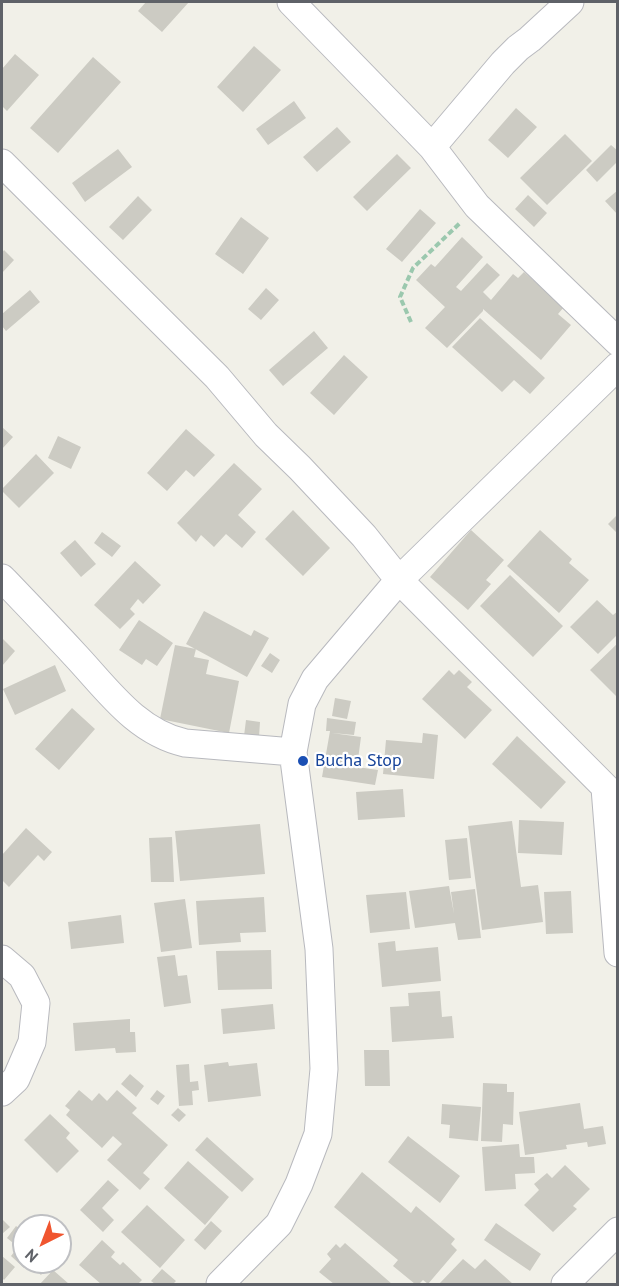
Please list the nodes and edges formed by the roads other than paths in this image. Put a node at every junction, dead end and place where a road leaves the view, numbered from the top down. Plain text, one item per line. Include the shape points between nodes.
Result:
1 (291, 2) edge
2 (570, 2) edge
3 (432, 147) junction
4 (2, 163) edge
5 (618, 342) edge
6 (618, 366) edge
7 (2, 578) edge
8 (399, 580) junction
9 (293, 752) junction
10 (611, 794) edge
11 (618, 953) edge
12 (2, 959) edge
13 (2, 1092) edge
14 (618, 1231) edge
15 (572, 1282) edge
16 (220, 1284) edge

1 - 3 street
2 - 3 street via 503,63
3 - 5 street via 477,206
4 - 8 street via 217,377 266,435 364,536
6 - 8 street
7 - 9 street via 124,709 149,728 185,743
8 - 9 street via 315,679 302,704
8 - 10 street
9 - 16 street via 319,949 324,1069 318,1134 279,1224
10 - 11 street
12 - 13 street via 22,976 36,1002 32,1042 16,1079
14 - 15 street

